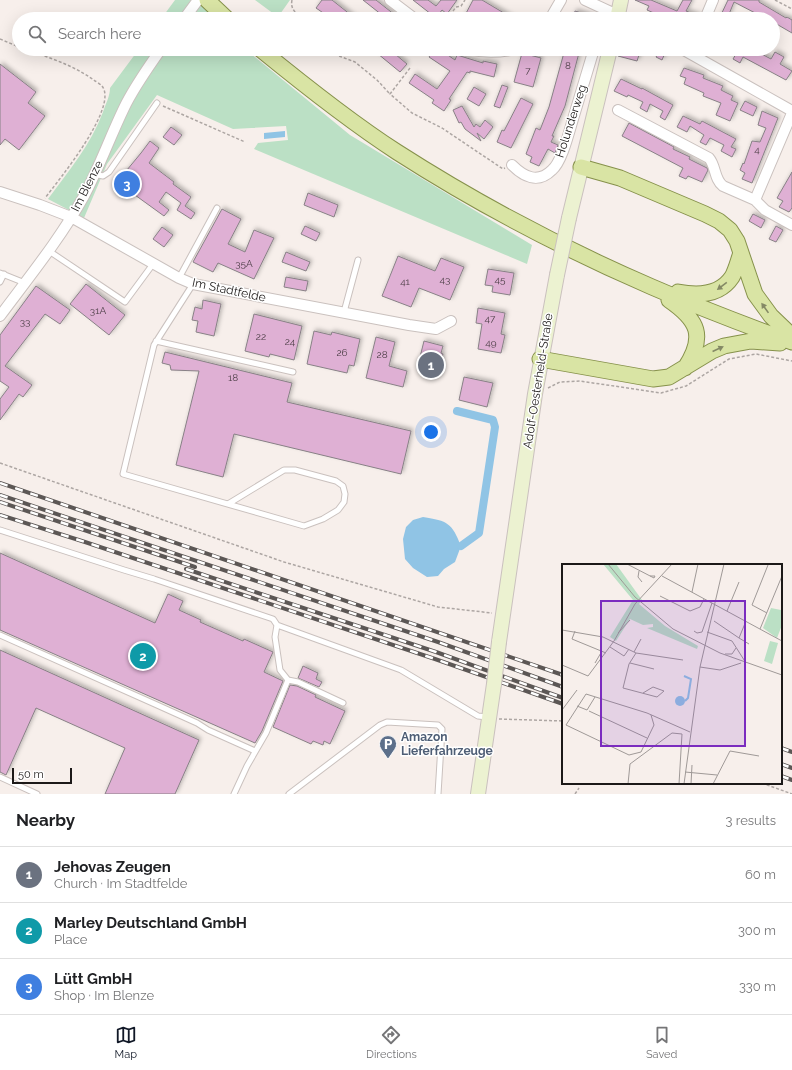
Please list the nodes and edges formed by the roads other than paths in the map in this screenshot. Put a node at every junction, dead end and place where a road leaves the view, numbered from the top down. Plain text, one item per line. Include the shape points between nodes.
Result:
1 (198, 0) edge
2 (207, 0) edge
3 (390, 0) edge
4 (561, 0) edge
5 (585, 0) edge
6 (621, 0) edge
7 (713, 0) edge
8 (189, 12) edge
9 (220, 12) edge
10 (406, 12) edge
11 (554, 12) edge
12 (607, 12) edge
13 (616, 12) edge
14 (708, 12) edge
15 (157, 56) edge
16 (268, 56) edge
17 (592, 56) edge
18 (608, 56) edge
19 (697, 56) edge
20 (157, 104) road end
21 (618, 110) dead end
22 (792, 112) edge
23 (512, 165) road end
24 (581, 167) junction
25 (94, 174) junction
26 (0, 192) edge
27 (755, 200) junction
28 (217, 208) dead end
29 (71, 217) junction
30 (792, 225) edge
31 (49, 251) junction
32 (741, 253) junction
33 (358, 260) dead end
34 (153, 264) junction
35 (2, 273) edge
36 (179, 278) junction
37 (0, 282) edge
38 (25, 283) junction
39 (193, 284) junction
40 (652, 287) junction
41 (344, 312) junction
42 (0, 316) edge
43 (451, 321) dead end
44 (792, 336) edge
45 (156, 341) junction
46 (792, 343) edge
47 (540, 359) junction
48 (684, 369) junction
49 (293, 372) dead end
50 (228, 504) junction
51 (0, 530) edge
52 (277, 625) junction
53 (0, 635) edge
54 (288, 680) junction
55 (342, 703) dead end
56 (488, 717) junction
57 (254, 751) junction
58 (0, 777) edge
59 (37, 794) edge
60 (234, 794) edge
61 (289, 794) edge
62 (438, 794) edge
63 (478, 794) edge

1 - 8 street
2 - 9 main road
3 - 10 street
4 - 11 street
5 - 12 street
6 - 13 street
7 - 14 street
15 - 25 street, Im Blenze via 124,108
16 - 40 main road via 391,147 472,197 553,240
17 - 23 street, Holunderweg via 555,167 536,178 528,177
18 - 24 street, Adolf-Oesterheld-Straße
19 - 22 street
20 - 25 lane via 109,172 103,176
21 - 27 street via 709,158 722,186
22 - 27 street
24 - 32 main road via 620,178 720,221 737,240
24 - 47 street, Adolf-Oesterheld-Straße, bridge
25 - 29 street, Im Blenze
26 - 29 street, Im Stadtfelde
27 - 30 street via 765,210
28 - 36 lane
29 - 31 street, Im Blenze
29 - 34 street, Im Stadtfelde
31 - 34 lane via 125,302
31 - 38 street, Im Blenze
32 -> 40 main road via 732,276 717,290 691,295
44 -> 32 main road via 771,316 755,294
33 - 41 lane
34 - 36 street, Im Stadtfelde
35 - 37 lane
35 - 38 lane
36 - 39 street, Im Stadtfelde
38 - 42 street, Im Blenze
39 - 41 street, Im Stadtfelde
39 - 45 lane
40 - 46 main road
40 - 48 main road via 684,310 692,321 697,338
41 - 43 street, Im Stadtfelde via 436,329
45 - 49 lane
45 - 50 lane via 123,474
48 -> 46 main road via 724,346 751,341
47 - 48 main road via 653,379 669,377
47 - 56 street, Adolf-Oesterheld-Straße, bridge
50 - 50 lane via 304,526 338,510 344,502 345,494 343,486 336,481 295,470 284,470
51 - 52 lane via 254,612 273,619
52 - 54 lane via 274,637 280,670
52 - 56 lane via 401,670 478,716
53 - 57 lane
54 - 55 lane via 298,682
54 - 57 lane via 266,734
56 - 63 street, Adolf-Oesterheld-Straße
57 - 60 lane
58 - 59 lane
61 - 62 lane via 387,722 438,725 442,729

